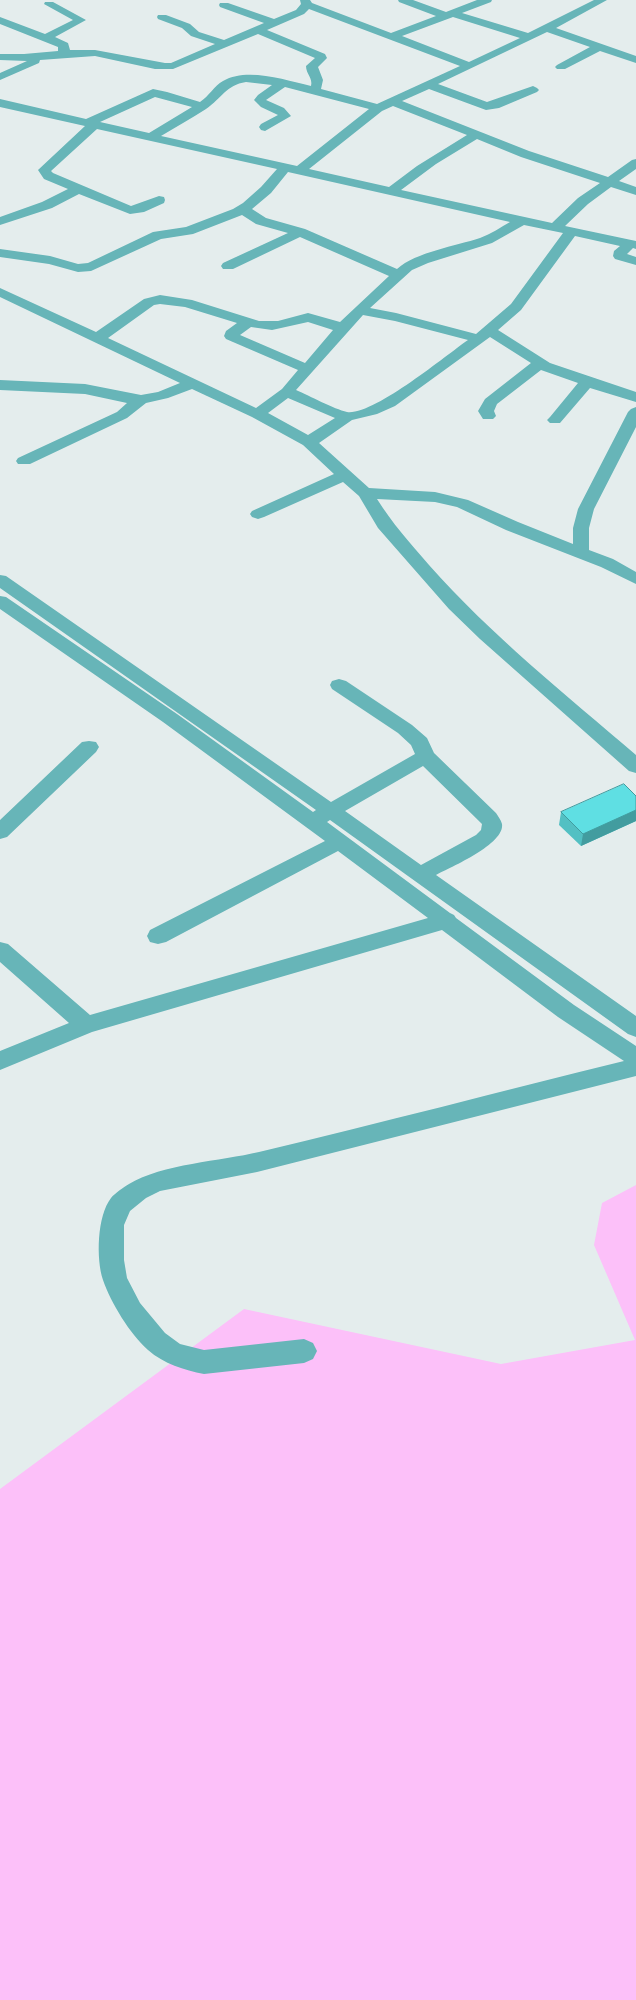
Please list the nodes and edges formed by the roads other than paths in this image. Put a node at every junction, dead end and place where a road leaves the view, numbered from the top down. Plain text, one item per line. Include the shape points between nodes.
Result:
1 (487, 0) edge
2 (602, 0) edge
3 (408, 1) edge
4 (306, 3) edge
5 (49, 4) dead end
6 (224, 5) dead end
7 (450, 15) junction
8 (162, 18) dead end
9 (0, 20) edge
10 (274, 23) junction
11 (546, 28) junction
12 (258, 30) junction
13 (390, 37) junction
14 (529, 37) junction
15 (47, 38) junction
16 (225, 44) junction
17 (598, 47) junction
18 (64, 53) junction
19 (47, 55) junction
20 (0, 57) edge
21 (636, 60) edge
22 (468, 65) junction
23 (561, 67) dead end
24 (0, 77) edge
25 (282, 84) junction
26 (429, 85) junction
27 (533, 90) dead end
28 (314, 91) junction
29 (394, 102) junction
30 (0, 103) edge
31 (201, 106) junction
32 (378, 108) junction
33 (91, 123) junction
34 (265, 127) dead end
35 (476, 135) junction
36 (151, 137) junction
37 (636, 163) edge
38 (285, 168) junction
39 (299, 171) junction
40 (611, 182) junction
41 (78, 189) junction
42 (636, 191) edge
43 (391, 192) junction
44 (159, 200) dead end
45 (242, 209) junction
46 (0, 221) edge
47 (522, 221) junction
48 (555, 228) junction
49 (572, 231) junction
50 (300, 232) junction
51 (634, 244) edge
52 (0, 253) edge
53 (636, 260) edge
54 (228, 266) dead end
55 (399, 275) junction
56 (0, 292) edge
57 (359, 310) junction
58 (249, 322) junction
59 (342, 328) junction
60 (483, 334) junction
61 (96, 338) junction
62 (540, 363) junction
63 (307, 369) junction
64 (588, 381) junction
65 (191, 384) junction
66 (0, 385) edge
67 (287, 392) junction
68 (636, 396) edge
69 (141, 400) junction
70 (636, 412) edge
71 (257, 414) junction
72 (347, 416) junction
73 (488, 416) dead end
74 (555, 420) dead end
75 (309, 442) junction
76 (24, 461) dead end
77 (345, 475) junction
78 (365, 494) junction
79 (258, 514) dead end
80 (581, 552) junction
81 (636, 579) edge
82 (0, 580) edge
83 (7, 603) edge
84 (339, 685) dead end
85 (89, 747) dead end
86 (425, 756) junction
87 (636, 766) edge
88 (331, 810) junction
89 (312, 821) junction
90 (0, 832) edge
91 (339, 842) junction
92 (420, 875) junction
93 (447, 920) junction
94 (158, 936) dead end
95 (0, 950) edge
96 (86, 1025) junction
97 (636, 1028) edge
98 (636, 1057) edge
99 (0, 1061) edge
100 (636, 1067) edge
101 (304, 1350) dead end

1 - 7 street
2 - 11 street
3 - 7 street
4 - 10 street via 300,12
4 - 13 street
5 - 15 street via 81,20
6 - 10 street
7 - 13 street
7 - 14 street
8 - 16 street via 186,26 195,34
9 - 15 street
10 - 12 street
11 - 14 street
11 - 17 street
12 - 16 street
12 - 28 street via 320,56 321,58 312,66 318,83
13 - 22 street
14 - 22 street
15 - 18 street via 64,45
16 - 18 street via 167,67 104,54
17 - 21 street
17 - 23 street
18 - 19 street
19 - 20 street via 28,58
19 - 24 street
22 - 26 street
25 - 28 street
25 - 31 street via 248,78 236,80 222,86 215,96
25 - 34 street via 260,100 281,111 285,116
26 - 27 street via 486,106
26 - 29 street
28 - 32 street
29 - 32 street
29 - 35 street
30 - 33 street
31 - 33 street via 153,93
31 - 36 street
32 - 39 street
33 - 36 street
33 - 41 street via 44,170 48,176
35 - 40 street
35 - 43 street via 438,156
36 - 38 street
37 - 40 street
38 - 39 street
38 - 45 street via 266,190
39 - 43 street
40 - 42 street
40 - 48 street via 583,202
41 - 44 street via 130,210
41 - 46 street via 47,206
43 - 47 street
45 - 50 street via 261,221
45 - 52 street via 188,232 158,236 91,267 71,267 50,260
47 - 48 street
47 - 55 street via 487,240 415,263
48 - 49 street
49 - 51 street
49 - 60 street via 516,307
50 - 54 street
50 - 55 street
51 - 53 street via 621,251 620,256
55 - 57 street
56 - 61 street
57 - 59 street
57 - 60 street
58 - 59 street via 282,326 310,318
58 - 61 street via 194,305 158,299 149,302
58 - 63 street via 231,336
59 - 63 street
60 - 62 street via 510,342
60 - 72 street via 390,403 372,411
61 - 65 street
62 - 64 street
62 - 73 street via 490,402 486,411
63 - 67 street
64 - 68 street
64 - 74 street
65 - 69 street
65 - 71 street
66 - 69 street via 85,389
67 - 71 street
67 - 72 street
69 - 76 street via 122,415
70 - 80 street via 586,509 581,528
71 - 75 street
72 - 75 street
75 - 77 street
77 - 78 street
77 - 79 street
78 - 80 street via 451,500
78 - 87 street via 384,524 455,605
80 - 81 street via 607,562
82 - 83 street
83 - 88 street
83 - 89 street
84 - 86 street via 405,729 420,742
85 - 90 street
86 - 88 street
86 - 92 street via 490,818 492,824 491,832 483,840
88 - 89 street
88 - 92 street
89 - 91 street
91 - 93 street
91 - 94 street
92 - 97 street
93 - 96 street
93 - 98 street via 566,1011
95 - 96 street
96 - 99 street
100 - 101 street via 257,1162 156,1182 136,1191 120,1205 112,1225 115,1279 131,1311 156,1341 170,1352 204,1362

